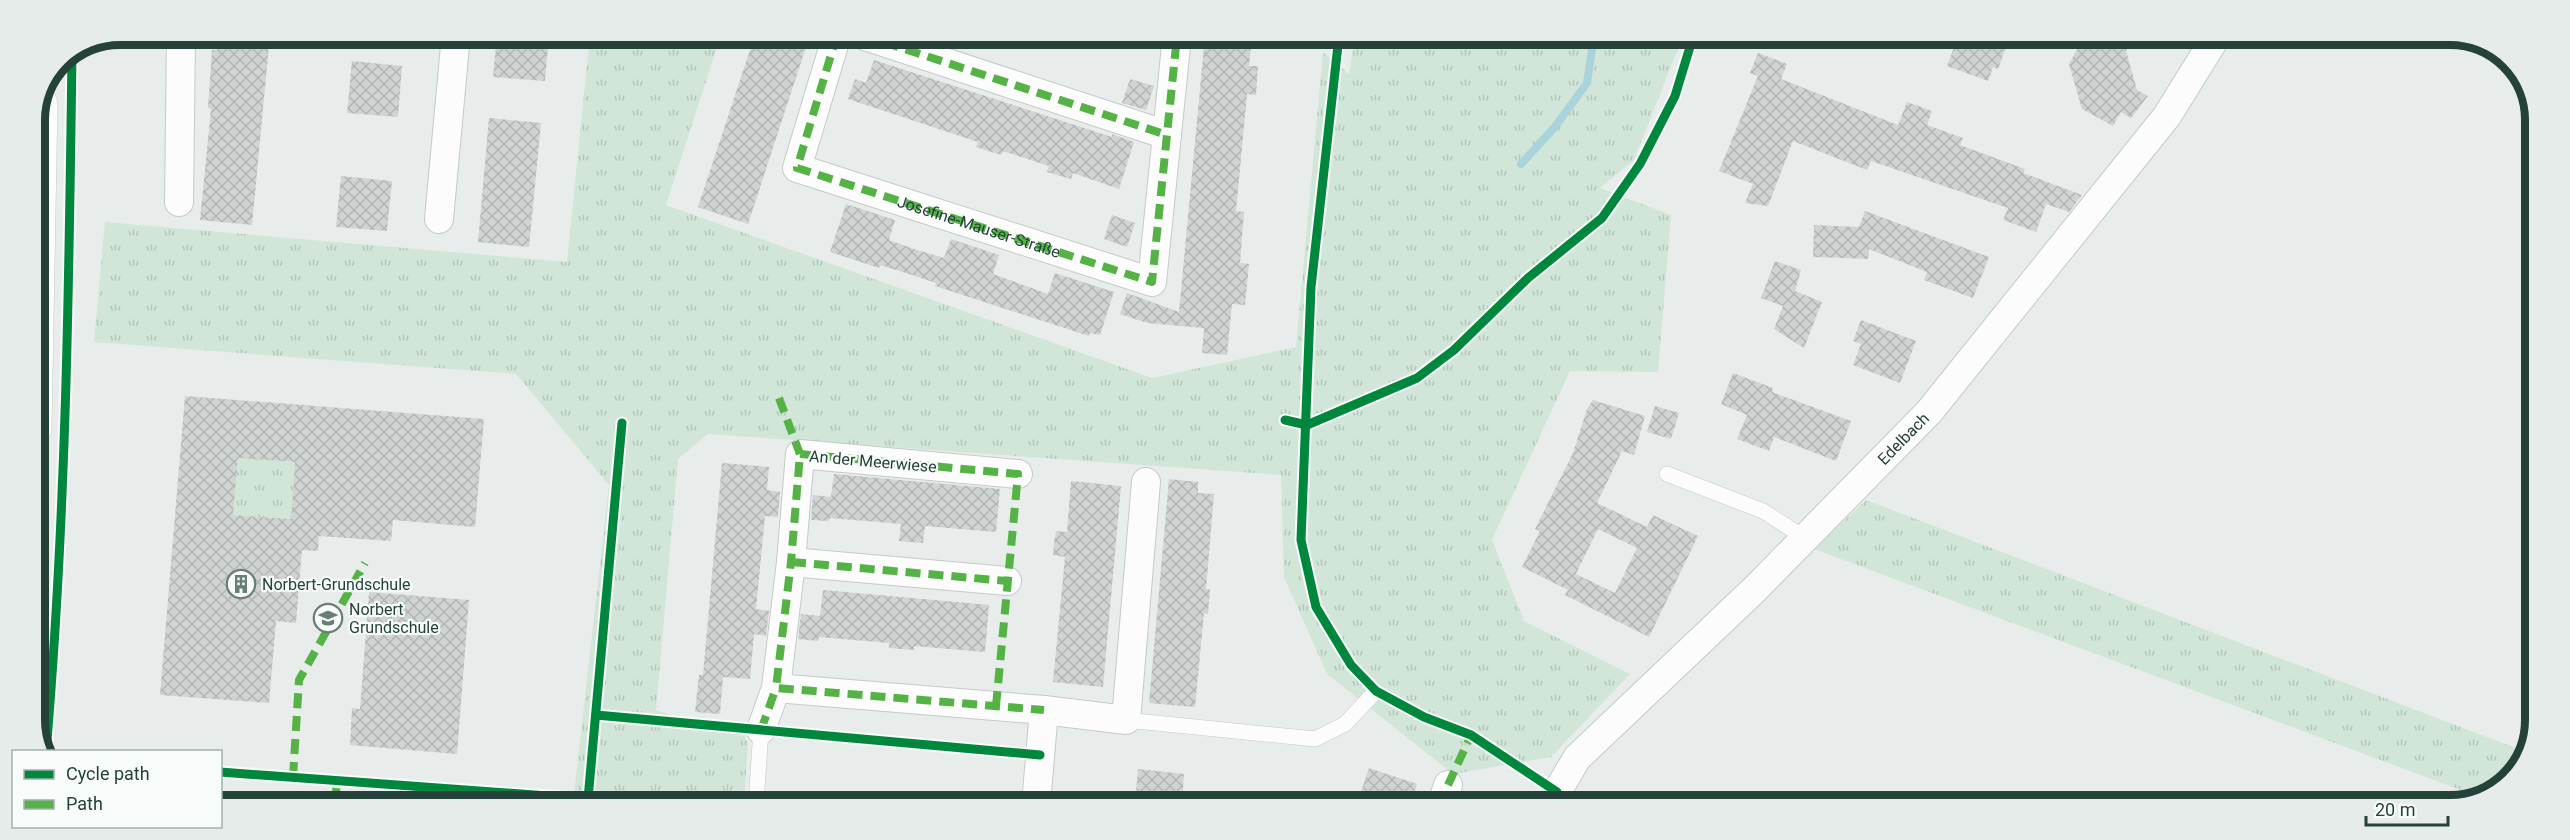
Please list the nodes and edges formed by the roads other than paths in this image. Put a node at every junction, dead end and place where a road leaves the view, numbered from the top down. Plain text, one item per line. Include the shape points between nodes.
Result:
1 (181, 45) edge
2 (455, 45) edge
3 (834, 45) edge
4 (892, 45) edge
5 (1176, 45) edge
6 (2211, 45) edge
7 (1167, 135) junction
8 (179, 202) dead end
9 (439, 219) dead end
10 (1018, 474) dead end
11 (1667, 474) dead end
12 (1146, 482) dead end
13 (1805, 538) junction
14 (791, 562) junction
15 (1007, 581) dead end
16 (776, 688) junction
17 (1376, 691) dead end
18 (1044, 710) junction
19 (1126, 720) junction
20 (761, 730) joint
21 (757, 795) edge
22 (1037, 795) edge
23 (1557, 795) edge

1 - 8 street
2 - 9 street
3 - 7 street, Josefine-Mauser-Straße via 797,168 1152,282
4 - 7 street
5 - 7 street, Josefine-Mauser-Straße
6 - 13 street, Edelbach via 2167,116 1929,412
10 - 14 street, An der Meerwiese via 800,454
11 - 13 lane via 1763,511
12 - 19 street
13 - 23 street, Edelbach via 1577,758
14 - 15 street
14 - 16 street, An der Meerwiese
16 - 18 street
16 - 20 street, An der Meerwiese
17 - 19 lane via 1345,724 1315,739
18 - 19 street
18 - 22 street
20 - 21 lane

